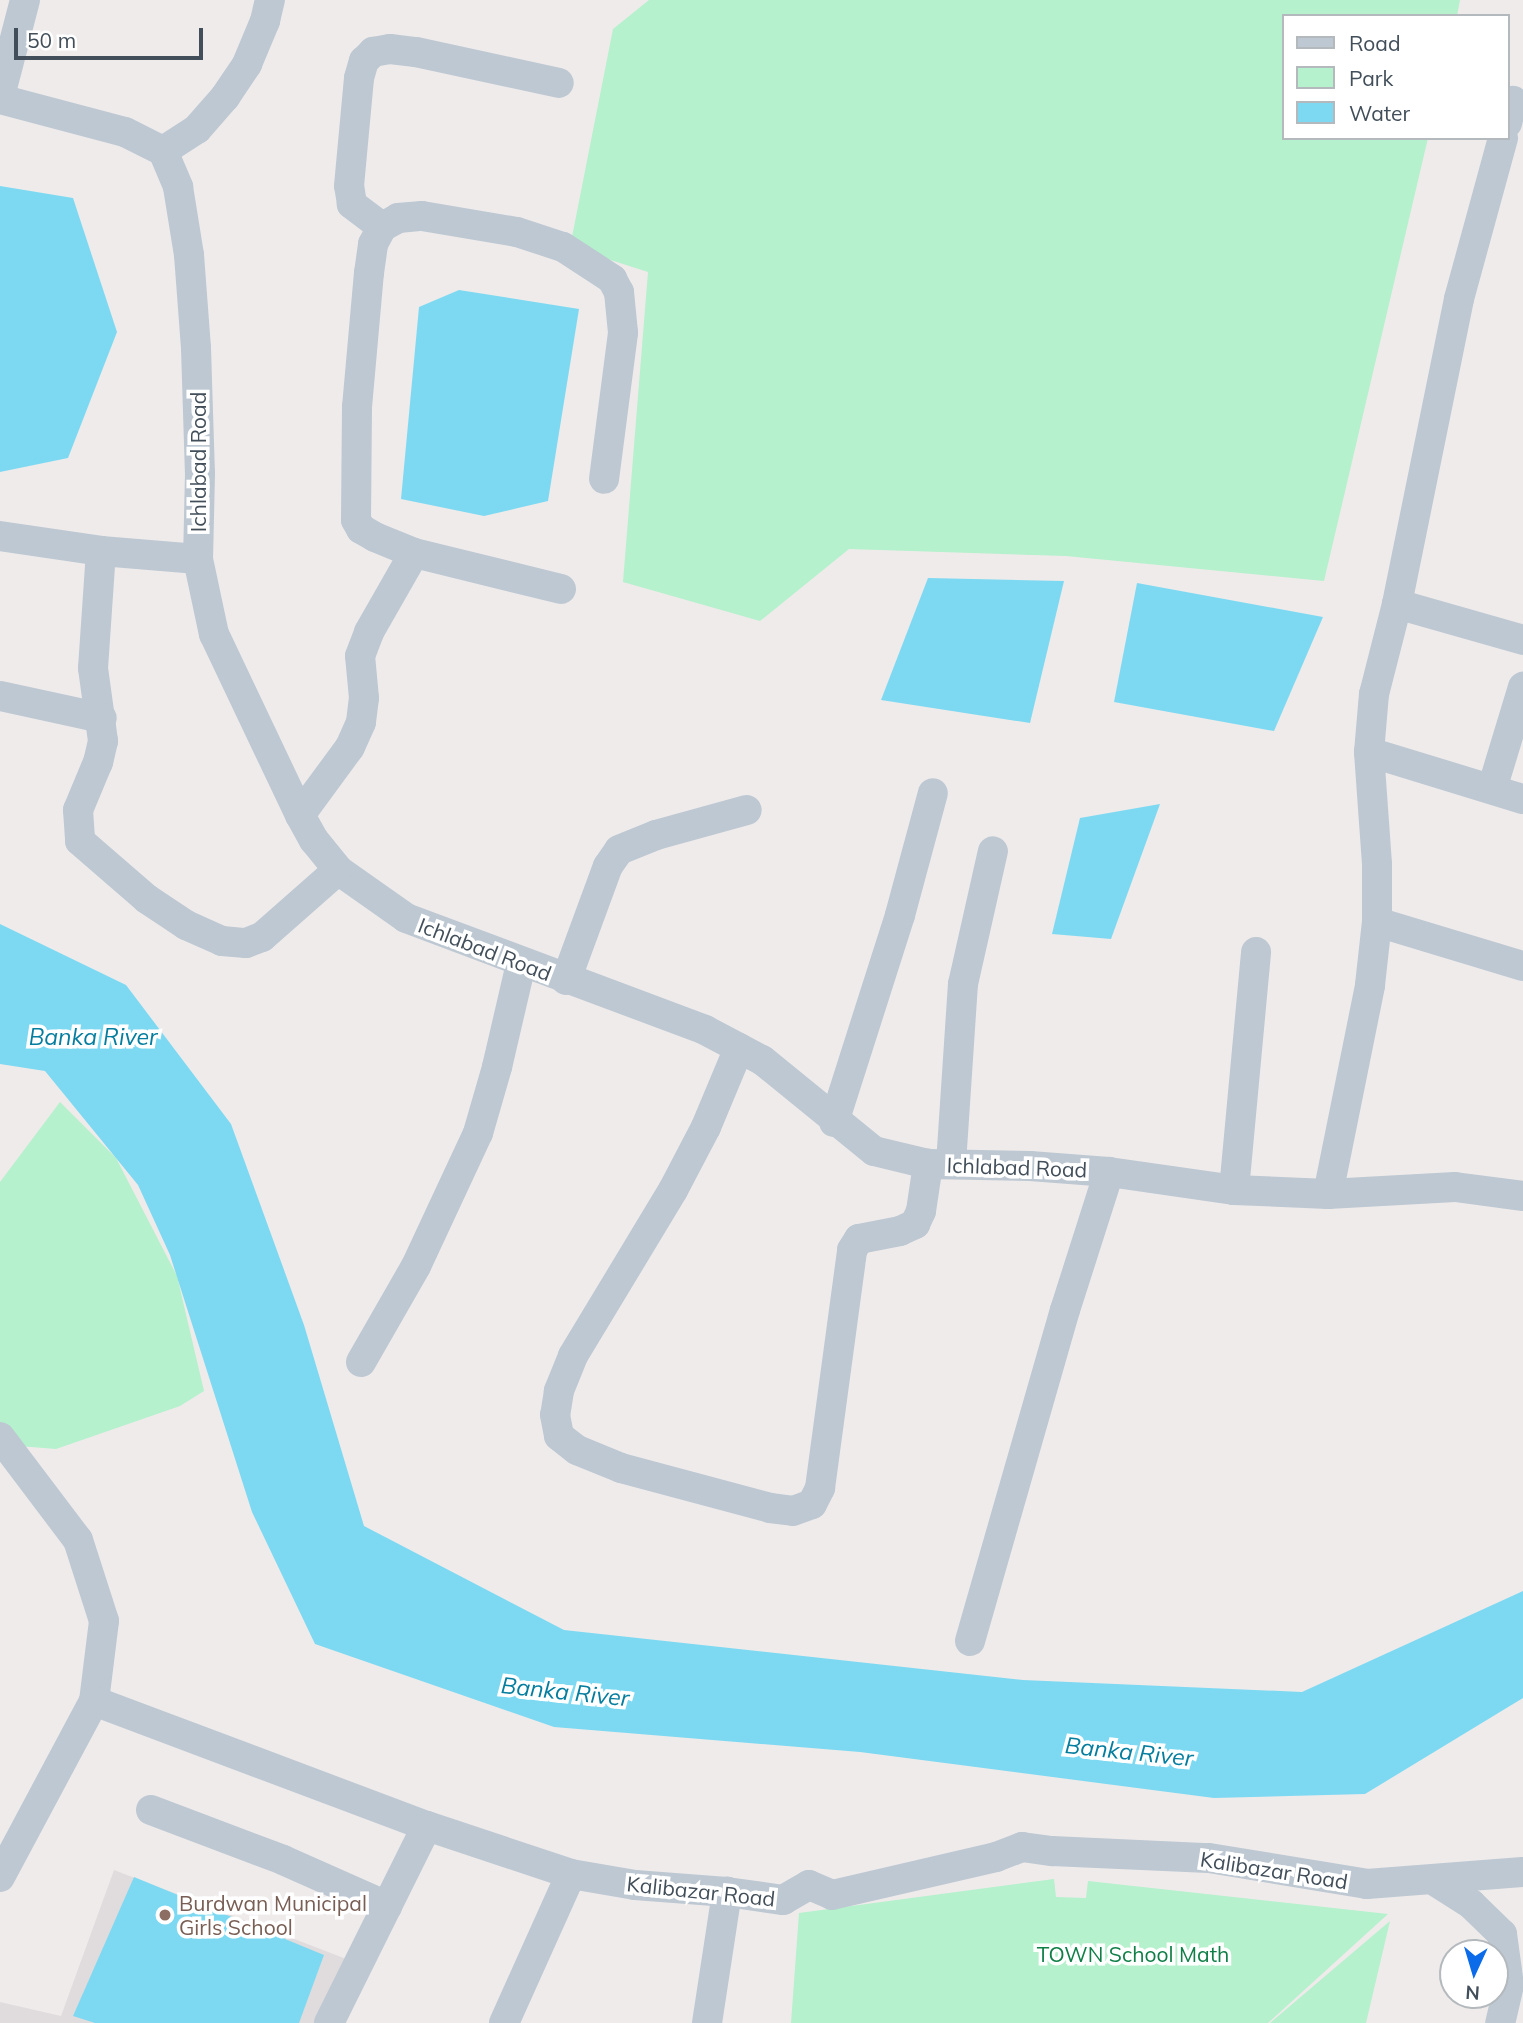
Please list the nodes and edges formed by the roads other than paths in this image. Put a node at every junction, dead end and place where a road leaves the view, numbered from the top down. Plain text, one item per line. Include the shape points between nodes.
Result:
1 (25, 0) edge
2 (270, 0) edge
3 (559, 83) dead end
4 (0, 98) edge
5 (1502, 140) edge
6 (163, 151) junction
7 (382, 227) junction
8 (604, 480) dead end
9 (0, 536) edge
10 (101, 551) junction
11 (414, 553) junction
12 (198, 559) junction
13 (561, 589) dead end
14 (1397, 604) junction
15 (1523, 640) edge
16 (1523, 687) edge
17 (0, 696) edge
18 (102, 718) junction
19 (1369, 752) junction
20 (1492, 789) junction
21 (933, 793) dead end
22 (1523, 799) edge
23 (747, 810) dead end
24 (300, 815) junction
25 (993, 851) dead end
26 (338, 870) junction
27 (1377, 922) junction
28 (1256, 952) dead end
29 (521, 964) junction
30 (1523, 966) edge
31 (566, 980) junction
32 (739, 1048) junction
33 (834, 1122) junction
34 (939, 1164) junction
35 (1109, 1172) junction
36 (1234, 1190) junction
37 (1328, 1194) junction
38 (1523, 1196) edge
39 (361, 1362) dead end
40 (0, 1437) edge
41 (970, 1641) dead end
42 (94, 1701) junction
43 (151, 1810) dead end
44 (427, 1826) junction
45 (1523, 1871) edge
46 (571, 1874) junction
47 (0, 1877) edge
48 (1435, 1881) junction
49 (727, 1892) junction
50 (387, 1906) junction
51 (329, 2023) edge
52 (504, 2023) edge
53 (707, 2023) edge
54 (1500, 2023) edge

1 - 4 street
2 - 6 street via 247,64 225,97 197,129
3 - 7 street via 416,52 373,52 364,61 359,78 349,186 352,204
4 - 6 street via 125,132
5 - 14 street via 1459,299
6 - 12 street, Ichlabad Road via 177,187 190,268 200,459
7 - 8 street via 398,218 422,216 517,232 563,247 612,279 619,292 623,333
7 - 11 street via 373,244 369,273 354,506 361,529
9 - 10 street
10 - 12 street
10 - 18 street via 93,668
11 - 13 street
11 - 24 street via 360,656 364,698 355,734 338,768
12 - 24 street, Ichlabad Road via 214,634
14 - 15 street
14 - 19 street via 1374,694
16 - 20 street
17 - 18 street
18 - 26 street via 99,762 78,810 80,841 147,899 186,925 222,941 246,943 262,937
19 - 20 street
19 - 27 street
20 - 22 street
21 - 33 street via 901,915
23 - 31 street via 619,850 608,866
24 - 26 street, Ichlabad Road
25 - 34 street via 963,984
26 - 29 street, Ichlabad Road via 406,918
27 - 30 street
27 - 37 street via 1370,985
28 - 36 street
29 - 31 street, Ichlabad Road
29 - 39 street via 478,1133 416,1266
31 - 32 street, Ichlabad Road via 705,1030
32 - 33 street, Ichlabad Road via 762,1060
32 - 34 street via 673,1190 573,1356 555,1415 559,1436 577,1450 621,1468 770,1508 793,1511 812,1504 820,1488 852,1250 859,1239 915,1224
33 - 34 street, Ichlabad Road via 874,1151
34 - 35 street, Ichlabad Road
35 - 36 street, Ichlabad Road
35 - 41 street
36 - 37 street, Ichlabad Road
37 - 38 street, Ichlabad Road via 1455,1187
40 - 42 street via 78,1541 104,1621
42 - 44 street, Kalibazar Road
42 - 47 street
43 - 50 street
44 - 46 street, Kalibazar Road
44 - 50 street
45 - 48 street, Kalibazar Road
46 - 49 street, Kalibazar Road via 635,1885
46 - 52 street
48 - 49 street, Kalibazar Road via 1367,1884 1209,1858 1022,1847 832,1895 809,1885 783,1900
48 - 54 street via 1471,1904 1502,1934 1509,1985
49 - 53 street
50 - 51 street

